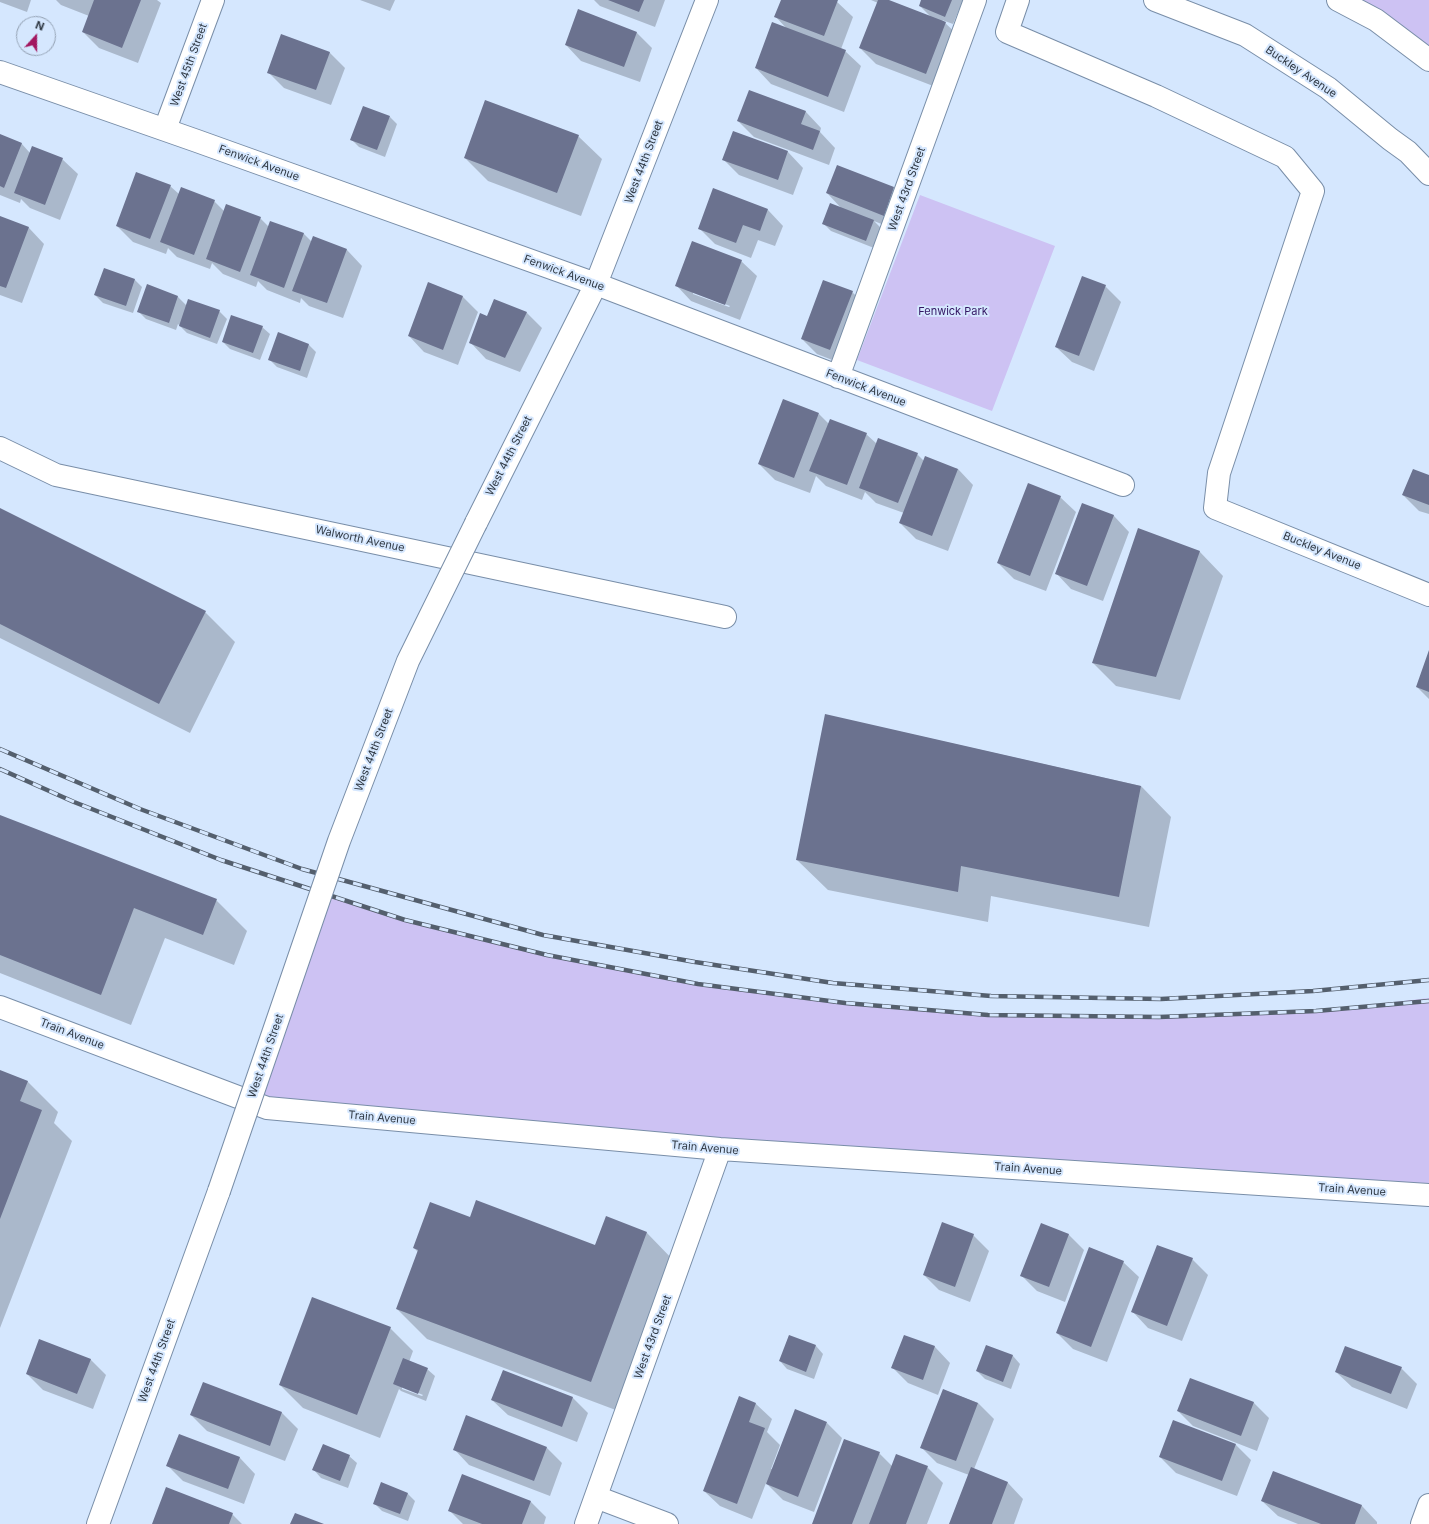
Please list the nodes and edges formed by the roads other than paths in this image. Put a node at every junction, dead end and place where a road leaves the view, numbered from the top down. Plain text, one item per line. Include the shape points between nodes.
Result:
1 (213, 0) edge
2 (707, 0) edge
3 (975, 0) edge
4 (1018, 0) edge
5 (1155, 0) edge
6 (1338, 0) edge
7 (1429, 60) edge
8 (0, 72) edge
9 (165, 129) junction
10 (1429, 174) edge
11 (596, 284) junction
12 (838, 377) junction
13 (0, 448) edge
14 (1123, 485) dead end
15 (1429, 595) edge
16 (725, 617) dead end
17 (0, 1007) edge
18 (720, 1149) junction
19 (1429, 1194) edge
20 (596, 1497) junction
21 (1429, 1505) edge
22 (98, 1524) edge
23 (586, 1524) edge
24 (667, 1524) edge
25 (1422, 1524) edge

1 - 9 street, West 45th Street
2 - 11 street, West 44th Street
3 - 12 street, West 43rd Street
4 - 15 street, Buckley Avenue via 1007,32 1156,96 1285,157 1313,191 1219,473 1215,508
5 - 10 street, Buckley Avenue via 1245,35 1328,88 1408,152
6 - 7 street via 1376,20
8 - 9 street, Fenwick Avenue
9 - 11 street, Fenwick Avenue
11 - 12 street, Fenwick Avenue
11 - 22 street, West 44th Street, bridge via 408,661 339,841 219,1191
12 - 14 street, Fenwick Avenue
13 - 16 street, Walworth Avenue via 56,475
17 - 18 street, Train Avenue via 267,1108
18 - 19 street, Train Avenue
18 - 20 street, West 43rd Street
20 - 23 street, West 43rd Street
20 - 24 street
21 - 25 street

